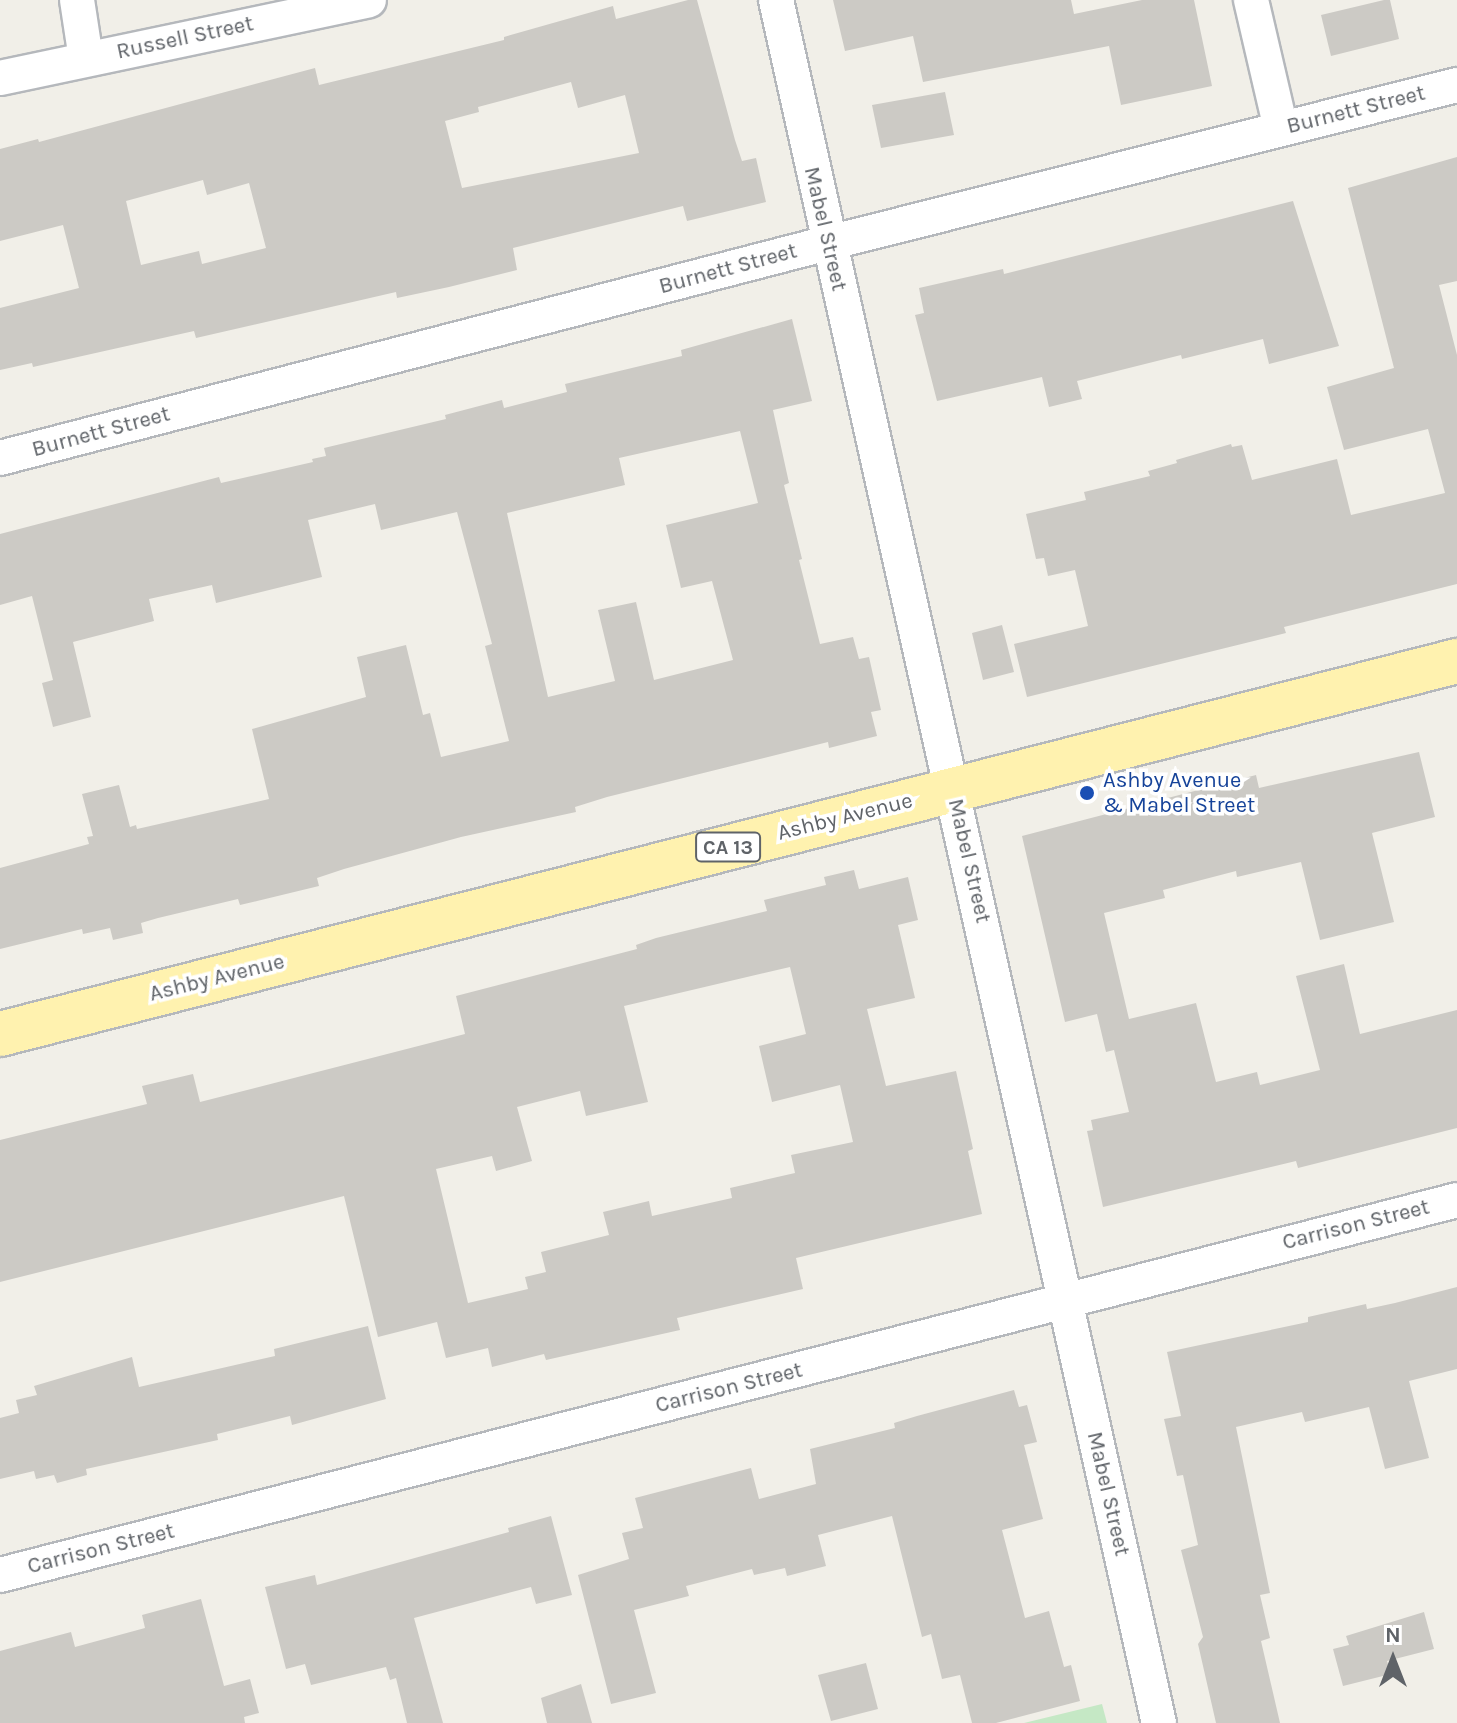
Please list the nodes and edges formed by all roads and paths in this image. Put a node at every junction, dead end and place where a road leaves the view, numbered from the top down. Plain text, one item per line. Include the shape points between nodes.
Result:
1 (77, 0) edge
2 (369, 0) edge
3 (776, 0) edge
4 (1251, 0) edge
5 (86, 59) junction
6 (0, 78) edge
7 (1457, 85) edge
8 (1281, 129) junction
9 (828, 243) junction
10 (0, 458) edge
11 (1457, 661) edge
12 (953, 790) junction
13 (0, 1034) edge
14 (1457, 1200) edge
15 (1064, 1300) junction
16 (0, 1575) edge
17 (1159, 1723) edge

1 - 5 street
2 - 5 street, Russell Street
3 - 9 street, Mabel Street
4 - 8 street
5 - 6 street, Russell Street
7 - 8 street, Burnett Street
8 - 9 street, Burnett Street
9 - 10 street, Burnett Street
9 - 12 street, Mabel Street
11 - 12 main road, Ashby Avenue / CA 13
12 - 13 main road, Ashby Avenue / CA 13
12 - 15 street, Mabel Street
14 - 15 street, Carrison Street
15 - 16 street, Carrison Street
15 - 17 street, Mabel Street

